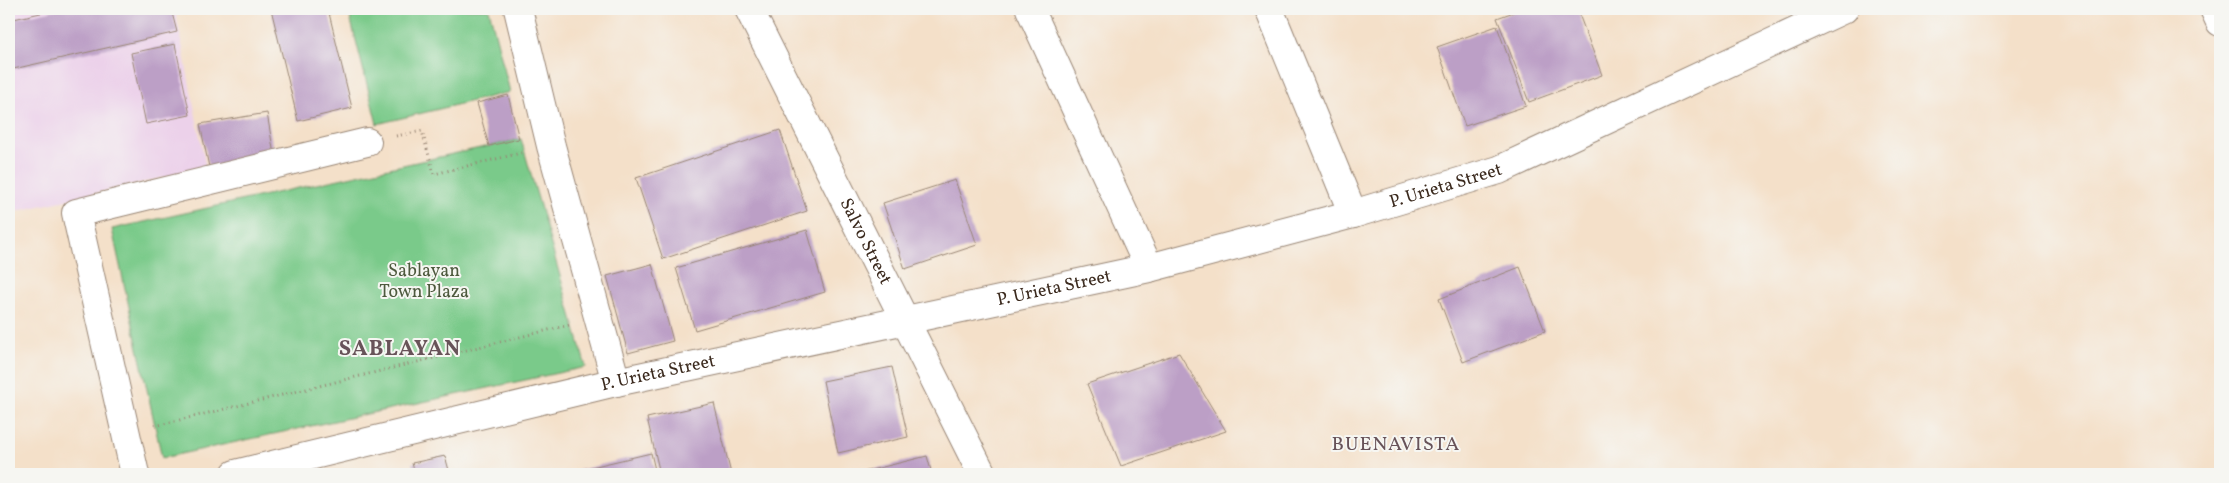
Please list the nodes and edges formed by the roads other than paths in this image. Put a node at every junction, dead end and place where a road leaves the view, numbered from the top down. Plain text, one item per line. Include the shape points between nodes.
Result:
1 (518, 9) edge
2 (749, 9) edge
3 (1030, 9) edge
4 (1269, 9) edge
5 (1844, 9) edge
6 (2214, 9) edge
7 (2220, 22) edge
8 (367, 142) road end
9 (1353, 214) junction
10 (1149, 268) junction
11 (904, 320) junction
12 (616, 382) junction
13 (136, 474) edge
14 (235, 474) edge
15 (982, 474) edge

1 - 12 main road via 551,146
2 - 11 main road, Salvo Street
3 - 10 main road
4 - 9 main road
5 - 9 main road, P. Urieta Street via 1499,170
6 - 7 main road
8 - 13 main road via 76,213
9 - 10 main road, P. Urieta Street
10 - 11 main road, P. Urieta Street
11 - 12 main road, P. Urieta Street
11 - 15 main road, Salvo Street
12 - 14 main road, P. Urieta Street

